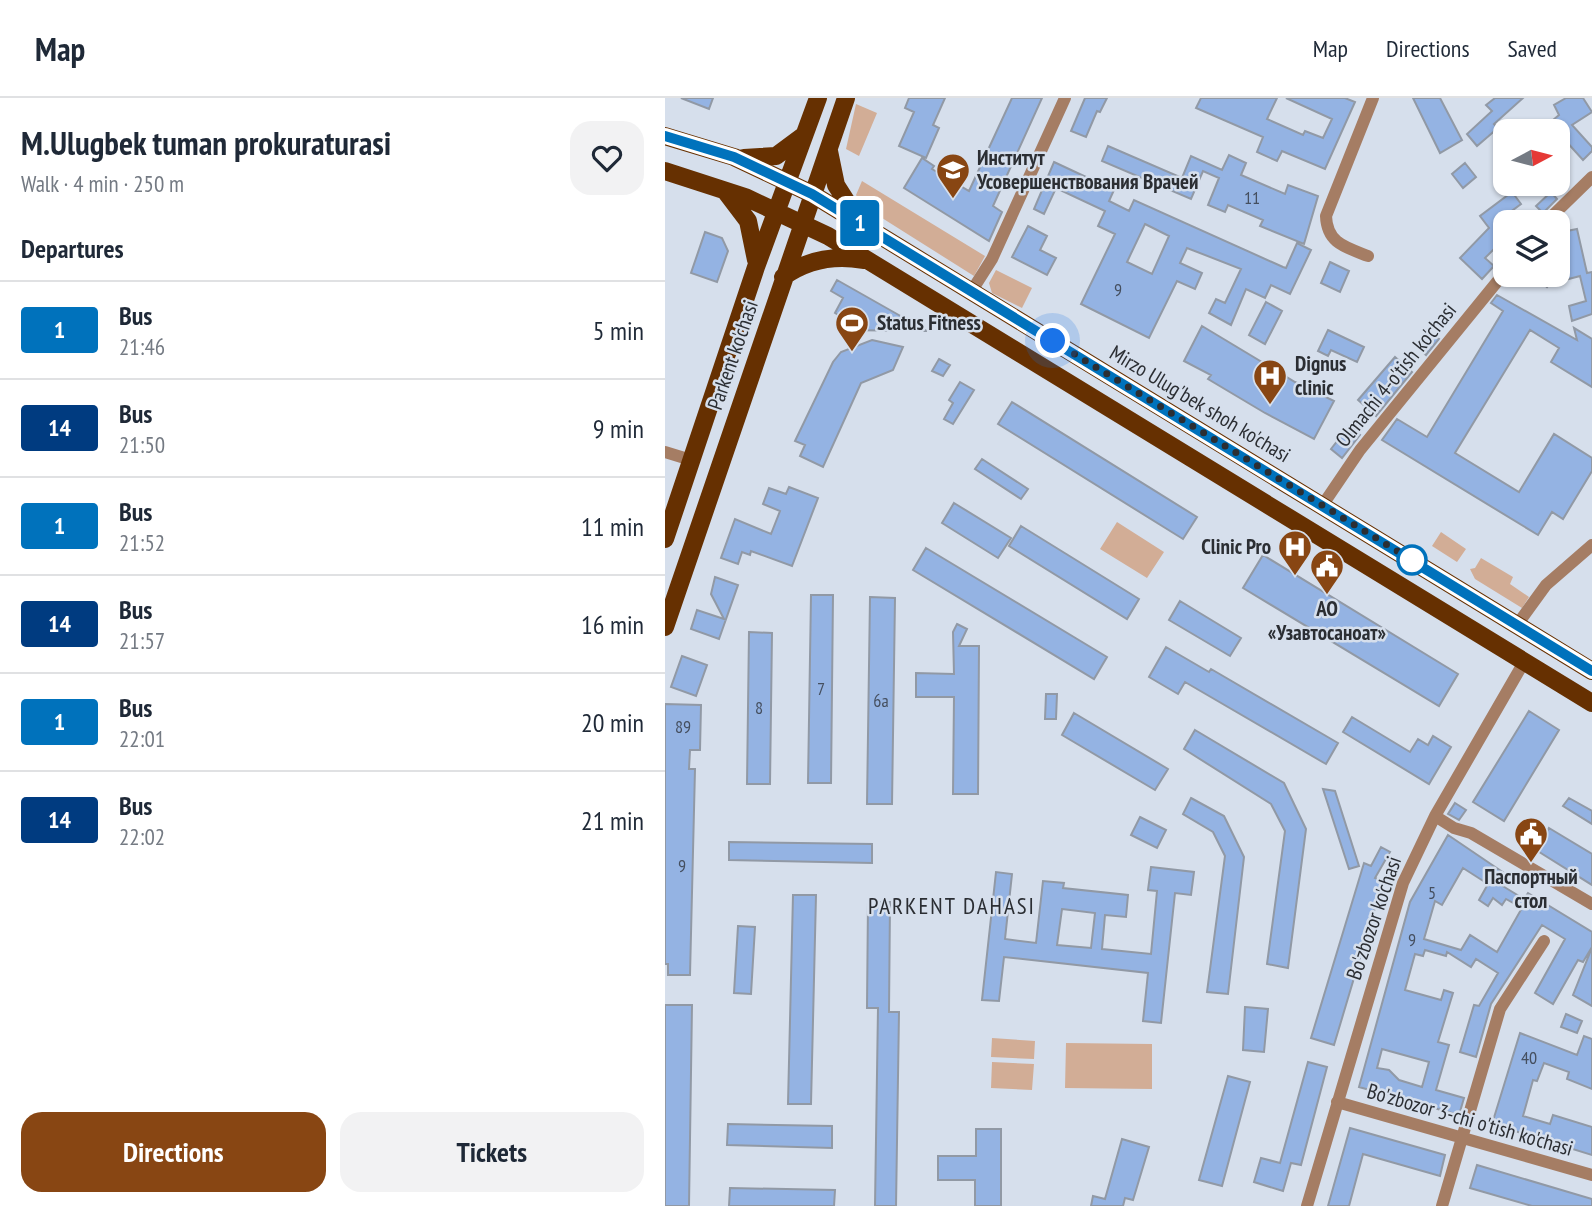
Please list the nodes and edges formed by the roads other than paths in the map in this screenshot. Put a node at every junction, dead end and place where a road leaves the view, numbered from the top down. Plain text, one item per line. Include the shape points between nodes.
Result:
1 (818, 98) edge
2 (846, 98) edge
3 (1065, 98) edge
4 (1373, 98) edge
5 (665, 136) edge
6 (803, 136) junction
7 (828, 146) junction
8 (734, 157) junction
9 (665, 171) edge
10 (1592, 177) edge
11 (787, 181) junction
12 (723, 189) junction
13 (812, 194) junction
14 (795, 202) junction
15 (777, 210) junction
16 (1558, 210) edge
17 (802, 222) junction
18 (861, 224) junction
19 (1368, 256) dead end
20 (869, 261) junction
21 (756, 267) junction
22 (783, 277) junction
23 (1493, 287) edge
24 (971, 292) junction
25 (665, 452) edge
26 (691, 460) junction
27 (1251, 462) junction
28 (1236, 486) junction
29 (1322, 506) junction
30 (665, 539) edge
31 (1592, 545) edge
32 (1517, 625) junction
33 (665, 627) edge
34 (1538, 638) junction
35 (1524, 662) junction
36 (1592, 671) edge
37 (1592, 703) edge
38 (1435, 816) junction
39 (1592, 904) edge
40 (1544, 941) dead end
41 (1337, 1102) junction
42 (1462, 1137) junction
43 (1592, 1175) edge
44 (1307, 1206) edge
45 (1442, 1206) edge

1 - 6 main road, Parkent ko'chasi
2 - 7 main road, Parkent ko'chasi
3 - 24 street via 992,259
4 - 19 street via 1327,216 1333,240
5 - 8 main road, Mirzo Ulug'bek shoh ko'chasi
6 - 8 main road via 776,156
6 - 11 main road, Parkent ko'chasi
7 - 13 main road, Parkent ko'chasi
7 - 18 main road via 837,185
8 - 11 main road, Mirzo Ulug'bek shoh ko'chasi
9 - 12 main road
10 - 16 street
11 - 13 main road, Mirzo Ulug'bek shoh ko'chasi
11 - 14 main road
11 - 15 main road, Parkent ko'chasi
12 - 15 main road
12 - 21 main road via 748,221
13 - 14 main road
13 - 17 main road, Parkent ko'chasi
13 - 18 main road, Mirzo Ulug'bek shoh ko'chasi
14 - 15 main road
14 - 17 main road
15 - 17 main road
15 - 21 main road, Parkent ko'chasi
17 - 20 main road
17 - 22 main road, Parkent ko'chasi
18 - 24 main road, Mirzo Ulug'bek shoh ko'chasi
20 - 22 main road via 824,260 802,265
20 - 28 main road
21 - 26 main road, Parkent ko'chasi
22 - 33 main road, Parkent ko'chasi
23 - 29 street, Olmachi 4-o'tish ko'chasi via 1360,450
24 - 27 main road, Mirzo Ulug'bek shoh ko'chasi
25 - 26 street
26 - 30 main road, Parkent ko'chasi
27 - 28 main road
27 - 29 main road, Mirzo Ulug'bek shoh ko'chasi
28 - 35 main road
29 - 32 main road, Mirzo Ulug'bek shoh ko'chasi
31 - 32 street via 1546,585
32 - 34 main road, Mirzo Ulug'bek shoh ko'chasi
34 - 35 main road
34 - 36 main road, Mirzo Ulug'bek shoh ko'chasi
35 - 37 main road
35 - 38 street, Bo'zbozor ko'chasi
38 - 39 street
38 - 41 street, Bo'zbozor ko'chasi via 1403,883
40 - 42 street via 1500,1009
41 - 42 street, Bo'zbozor 3-chi o'tish ko'chasi
41 - 44 street, Bo'zbozor ko'chasi
42 - 43 street, Bo'zbozor 3-chi o'tish ko'chasi
42 - 45 street

